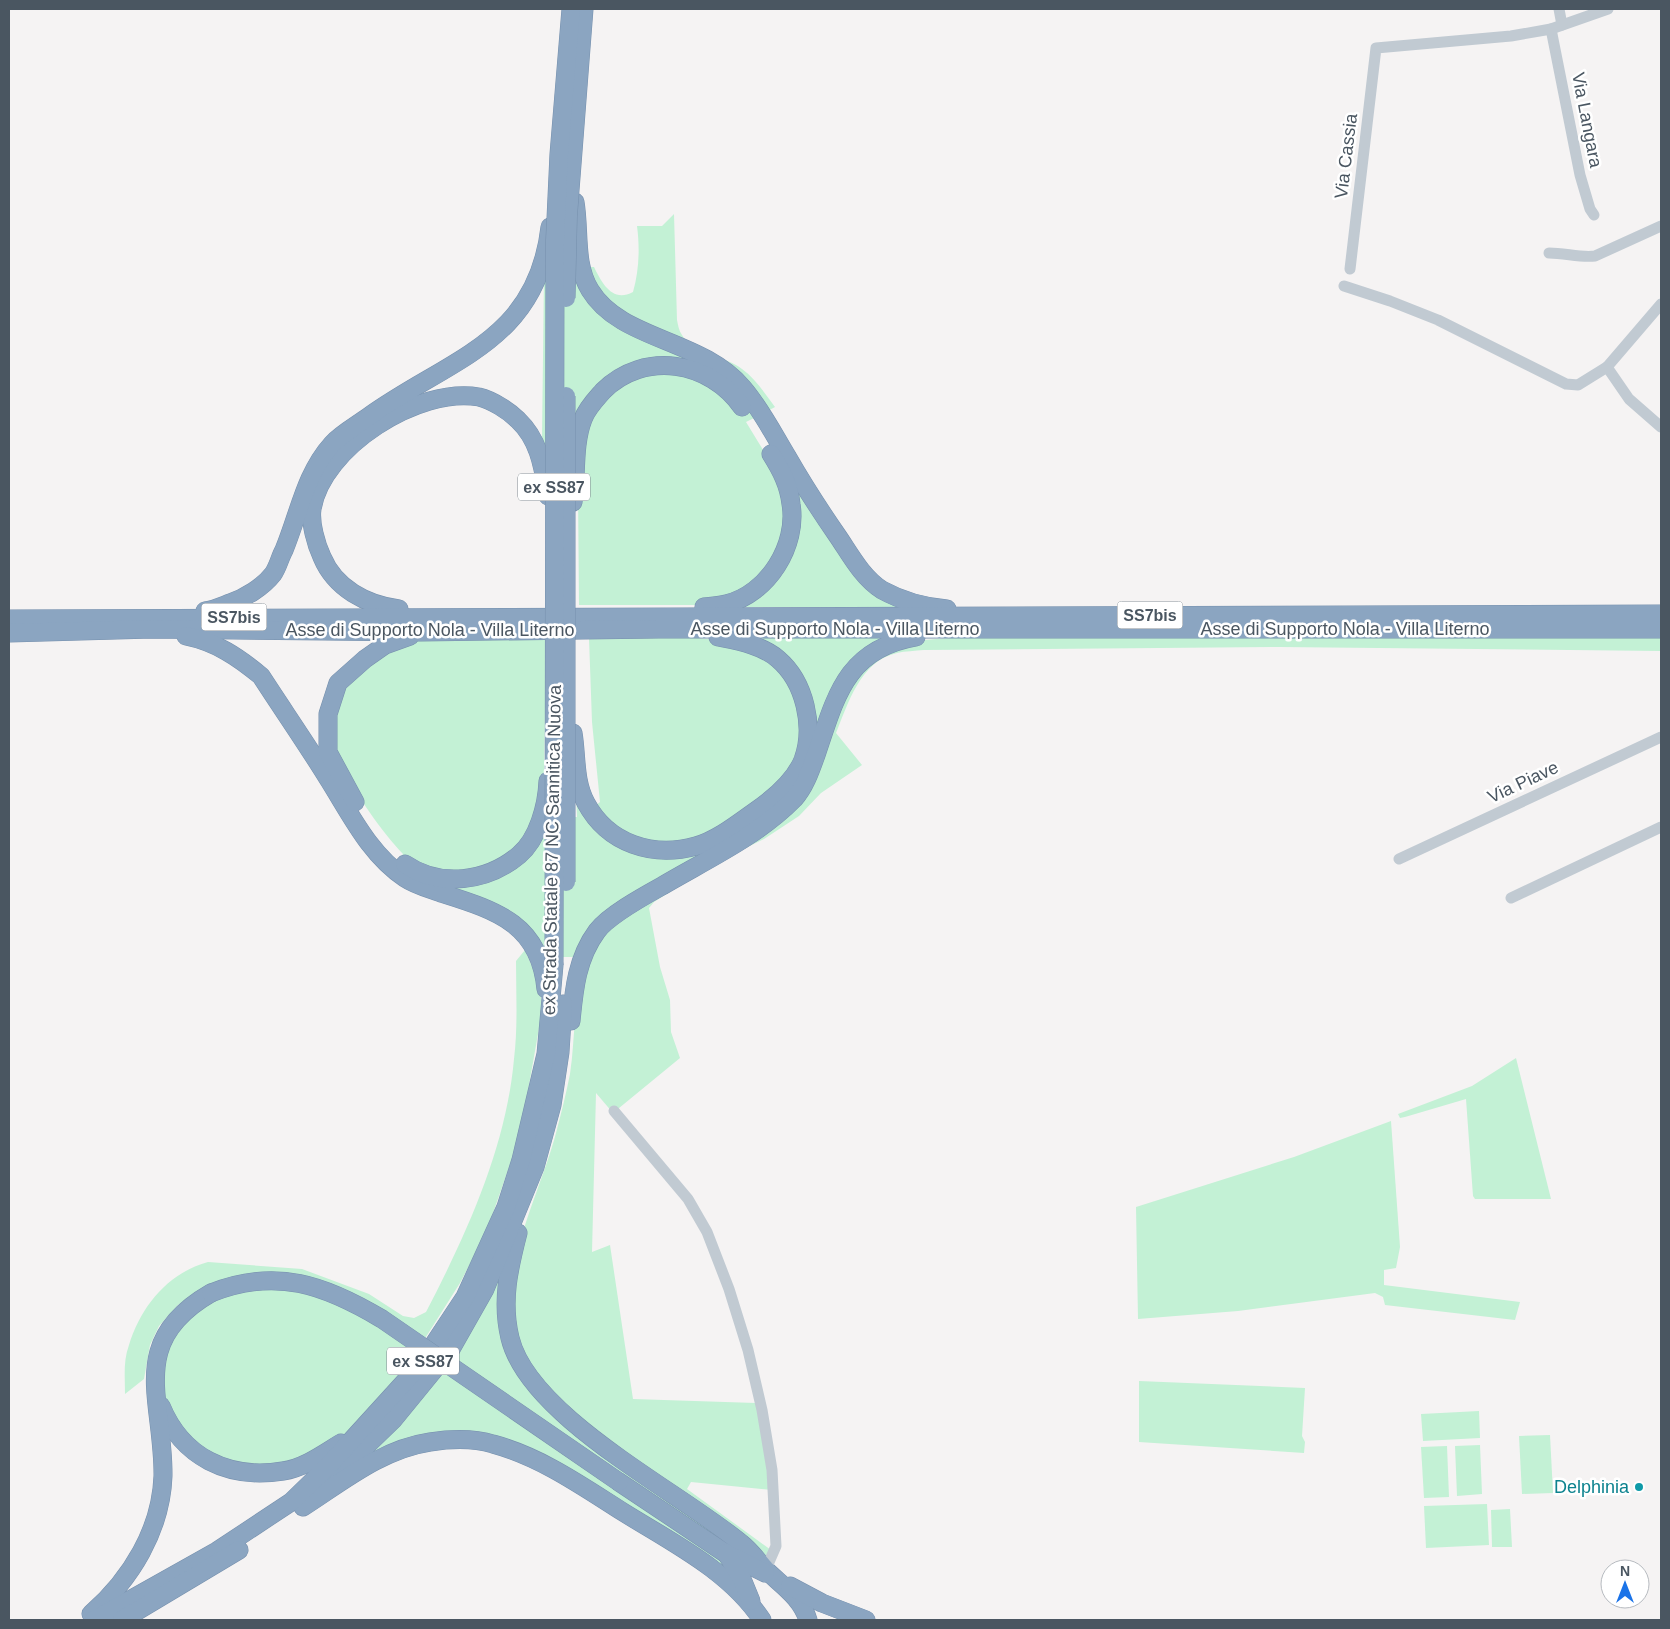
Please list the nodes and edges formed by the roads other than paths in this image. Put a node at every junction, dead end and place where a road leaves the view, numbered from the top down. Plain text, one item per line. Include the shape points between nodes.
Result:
1 (571, 9) edge
2 (584, 9) edge
3 (1559, 9) edge
4 (1608, 9) edge
5 (1556, 27) junction
6 (565, 176) junction
7 (1594, 215) dead end
8 (1661, 226) edge
9 (1549, 253) dead end
10 (1350, 269) dead end
11 (1344, 286) dead end
12 (1661, 304) edge
13 (1607, 366) junction
14 (379, 417) junction
15 (757, 418) junction
16 (1661, 427) edge
17 (561, 531) junction
18 (1661, 614) edge
19 (459, 616) junction
20 (640, 616) junction
21 (1040, 616) junction
22 (104, 617) junction
23 (9, 619) edge
24 (152, 629) junction
25 (658, 629) junction
26 (1661, 629) edge
27 (960, 630) junction
28 (420, 632) junction
29 (9, 633) edge
30 (568, 706) junction
31 (1661, 737) edge
32 (554, 749) junction
33 (349, 803) junction
34 (750, 825) junction
35 (1661, 826) edge
36 (1399, 859) dead end
37 (1511, 898) dead end
38 (560, 963) junction
39 (553, 1053) junction
40 (614, 1111) dead end
41 (535, 1167) junction
42 (154, 1391) junction
43 (363, 1430) junction
44 (303, 1507) junction
45 (725, 1553) junction
46 (773, 1575) junction
47 (754, 1612) edge
48 (82, 1620) edge
49 (94, 1620) edge
50 (122, 1620) edge
51 (762, 1620) edge
52 (808, 1620) edge
53 (866, 1620) edge

1 - 6 highway, ex Strada Statale 87 NC Sannitica Nuova / ex SS87, bridge
2 - 6 highway, ex Strada Statale 87 NC Sannitica Nuova / ex SS87, bridge
3 - 5 street, Via Langara
4 - 5 street
5 - 7 street, Via Langara via 1580,175
5 - 10 street, Via Cassia via 1511,36 1376,48
6 - 14 highway, bridge via 536,282 526,302 479,349
6 - 15 highway, bridge via 576,211 577,247 583,271 590,290 601,304 629,325 685,347 720,366 744,390
6 - 17 highway, ex Strada Statale 87 NC Sannitica Nuova / ex SS87, bridge via 554,240
8 - 9 street via 1595,256 1585,258 1567,252
11 - 13 street via 1438,320 1566,384 1578,385
12 - 13 street
13 - 16 street via 1629,399
14 - 17 highway, bridge via 450,397 480,397 502,408 518,420 533,440 545,470
14 - 19 highway via 326,473 312,510 316,543 329,573 363,601 396,609
14 - 22 highway via 333,443 317,463 273,574 246,598 209,611
15 - 17 highway, bridge via 718,382 692,369 657,365 620,377 592,404 583,418 576,449 574,499
15 - 20 highway via 783,474 791,503 790,537 778,564 757,588 728,604 664,610
15 - 21 highway via 860,570 881,589 908,602 941,608
17 - 30 highway, ex Strada Statale 87 NC Sannitica Nuova / ex SS87, bridge
17 - 32 highway, ex Strada Statale 87 NC Sannitica Nuova / ex SS87, bridge
18 - 21 highway, Asse di Supporto Nola - Villa Literno / SS7bis
19 - 20 highway, Asse di Supporto Nola - Villa Literno / SS7bis
19 - 22 highway, Asse di Supporto Nola - Villa Literno / SS7bis
20 - 21 highway, Asse di Supporto Nola - Villa Literno / SS7bis
22 - 23 highway, Asse di Supporto Nola - Villa Literno / SS7bis
24 - 28 highway, Asse di Supporto Nola - Villa Literno / SS7bis
24 - 29 highway, Asse di Supporto Nola - Villa Literno / SS7bis
24 - 33 highway via 203,640 238,656 261,676
25 - 27 highway, Asse di Supporto Nola - Villa Literno / SS7bis
25 - 28 highway, Asse di Supporto Nola - Villa Literno / SS7bis
25 - 34 highway via 745,642 763,650 778,659 801,694 808,723 803,760 788,783
26 - 27 highway, Asse di Supporto Nola - Villa Literno / SS7bis
27 - 34 highway via 896,640 862,660 837,694 811,772 795,798
28 - 33 highway via 385,645 338,683 328,714 328,752
30 - 34 highway via 575,765 585,801 606,828 626,843 658,851 676,850 697,846
30 - 38 highway, ex Strada Statale 87 NC Sannitica Nuova / ex SS87, bridge
31 - 36 street, Via Piave
32 - 33 highway, bridge via 545,804 532,838 520,854 494,872 453,880 416,871 396,858
32 - 38 highway, ex Strada Statale 87 NC Sannitica Nuova / ex SS87, bridge
33 - 38 highway via 374,850 406,879 505,917
34 - 38 highway via 635,901
35 - 37 street
38 - 39 highway, ex Strada Statale 87 NC Sannitica Nuova / ex SS87
38 - 39 highway via 571,1022
39 - 41 highway, ex Strada Statale 87 NC Sannitica Nuova / ex SS87 via 552,1105
39 - 43 highway, ex Strada Statale 87 NC Sannitica Nuova / ex SS87 via 506,1207 464,1297 420,1365
40 - 46 street via 688,1199 707,1232 729,1289 750,1358 772,1470 776,1546
41 - 44 highway, ex Strada Statale 87 NC Sannitica Nuova / ex SS87 via 485,1289 451,1349 392,1420
41 - 46 highway via 507,1280 506,1320 517,1358 553,1405 584,1431 741,1543
42 - 43 highway via 168,1422 184,1444 213,1464 245,1473 283,1471 311,1462
42 - 45 highway, bridge via 160,1349 182,1312 211,1293 254,1280 309,1285 382,1318
42 - 48 highway via 163,1477 155,1524 138,1559 116,1590
43 - 49 highway, ex Strada Statale 87 NC Sannitica Nuova / ex SS87 via 291,1502 216,1551
44 - 47 highway via 367,1466 403,1448 467,1439 493,1444 543,1462 690,1554
44 - 50 highway, ex Strada Statale 87 NC Sannitica Nuova / ex SS87 via 214,1566
45 - 46 highway
45 - 47 highway via 742,1579
46 - 47 highway via 755,1582 751,1588
46 - 52 highway via 798,1600
46 - 53 highway via 822,1603
47 - 51 highway

